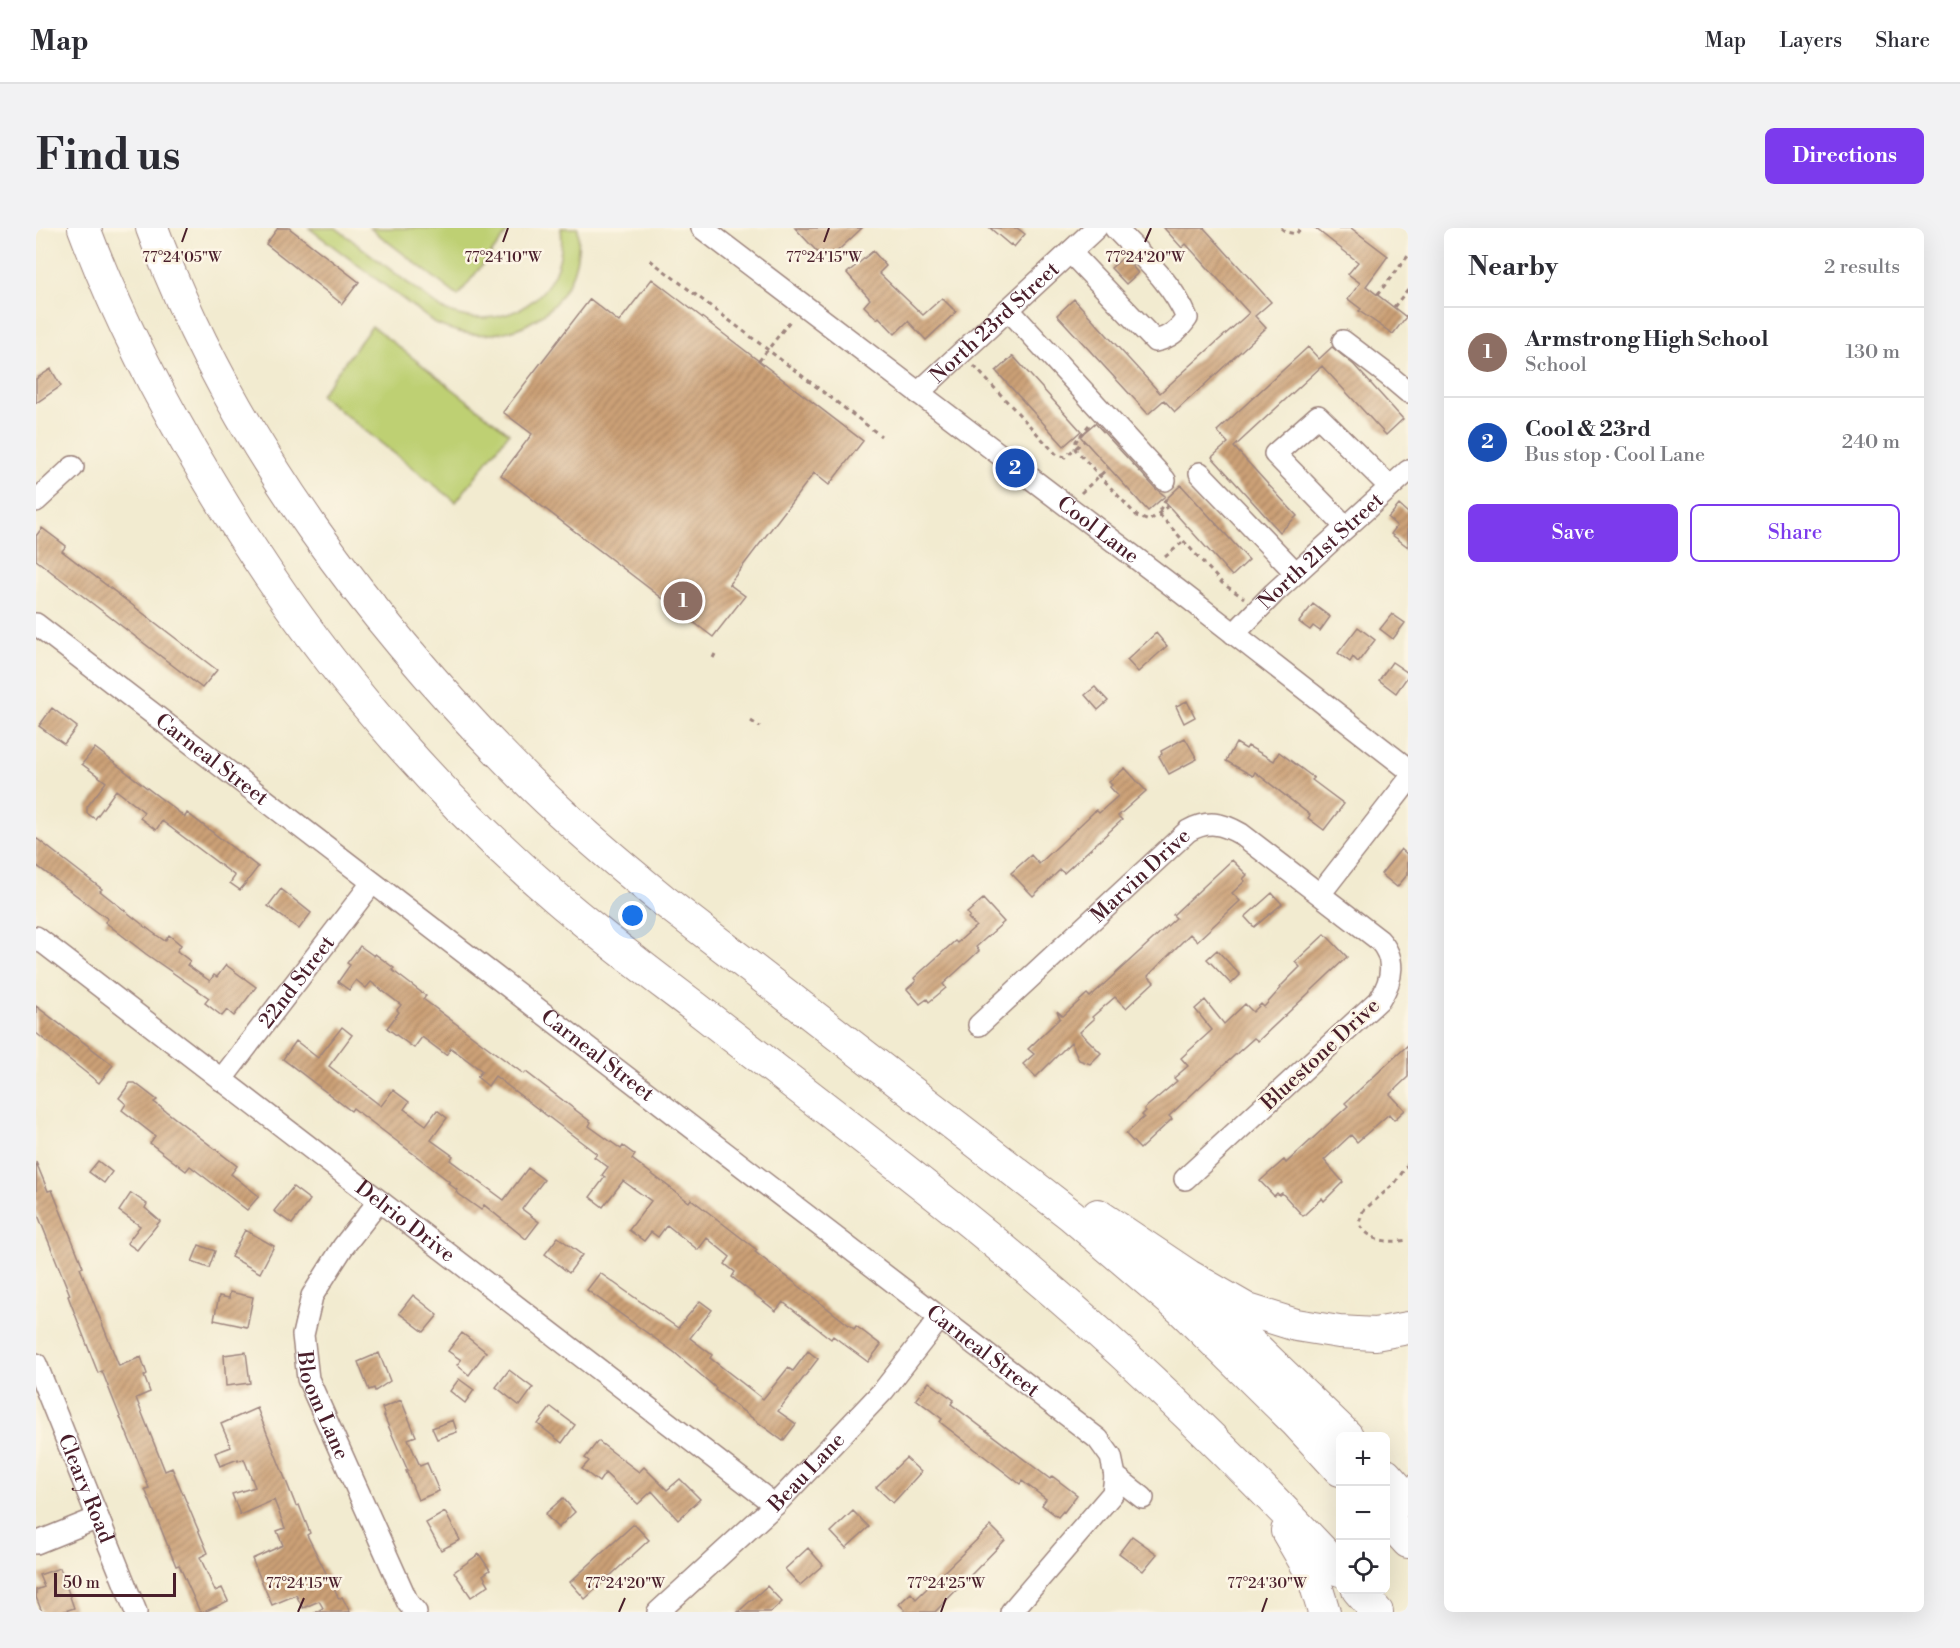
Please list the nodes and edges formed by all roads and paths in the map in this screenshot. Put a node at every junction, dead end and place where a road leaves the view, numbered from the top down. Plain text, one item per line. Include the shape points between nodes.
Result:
1 (84, 228) edge
2 (152, 228) edge
3 (702, 228) edge
4 (1096, 228) edge
5 (1115, 228) edge
6 (1281, 228) edge
7 (1301, 228) edge
8 (1070, 252) junction
9 (1408, 256) edge
10 (650, 260) dead end
11 (1408, 289) edge
12 (1377, 295) dead end
13 (1394, 307) dead end
14 (1008, 309) junction
15 (790, 321) dead end
16 (1343, 341) dead end
17 (767, 350) junction
18 (759, 361) dead end
19 (971, 363) dead end
20 (1408, 392) edge
21 (918, 393) junction
22 (1090, 422) dead end
23 (881, 436) dead end
24 (1084, 441) dead end
25 (1075, 449) junction
26 (73, 467) dead end
27 (1108, 468) dead end
28 (1408, 471) edge
29 (1200, 473) dead end
30 (1100, 476) junction
31 (1390, 487) junction
32 (1167, 488) joint
33 (1077, 497) dead end
34 (36, 501) edge
35 (1167, 506) dead end
36 (1158, 513) junction
37 (1346, 527) junction
38 (1184, 541) junction
39 (1160, 562) dead end
40 (1296, 573) junction
41 (1248, 600) dead end
42 (36, 624) edge
43 (1234, 634) junction
44 (751, 721) dead end
45 (760, 727) dead end
46 (1408, 769) edge
47 (1408, 781) edge
48 (372, 883) junction
49 (1320, 894) junction
50 (38, 943) edge
51 (979, 1025) dead end
52 (834, 1031) junction
53 (221, 1080) junction
54 (1408, 1164) edge
55 (1185, 1179) dead end
56 (379, 1201) junction
57 (1408, 1240) edge
58 (1137, 1242) junction
59 (940, 1318) junction
60 (1408, 1328) edge
61 (36, 1364) edge
62 (1342, 1432) edge
63 (1336, 1465) edge
64 (1115, 1476) junction
65 (1390, 1480) edge
66 (1262, 1486) junction
67 (1143, 1498) dead end
68 (1408, 1500) edge
69 (775, 1505) junction
70 (98, 1518) junction
71 (1390, 1522) edge
72 (1408, 1542) edge
73 (36, 1543) edge
74 (1336, 1565) edge
75 (1361, 1594) edge
76 (136, 1612) edge
77 (416, 1612) edge
78 (658, 1612) edge
79 (1011, 1612) edge
80 (1324, 1612) edge
81 (1377, 1612) edge

1 - 66 highway via 143,363 183,437 295,613 389,732 552,895 989,1237 1147,1374
2 - 52 highway via 213,364 251,431 323,543 409,653 536,789 596,844
3 - 21 street, Cool Lane
4 - 8 street, North 23rd Street
5 - 8 street via 1167,284 1187,318 1165,339 1155,341
6 - 7 path via 1296,234
8 - 14 street, North 23rd Street
9 - 12 path
10 - 17 path
11 - 13 path
14 - 21 street, North 23rd Street
14 - 32 street
15 - 17 path
16 - 20 street
17 - 18 path
17 - 23 path
19 - 25 path via 1056,454 1065,457
21 - 43 street, Cool Lane
22 - 25 path via 1076,441
24 - 25 path
25 - 30 path
26 - 34 street
27 - 30 path
28 - 31 street, North 21st Street
29 - 40 street
30 - 33 path
30 - 36 path via 1137,516 1149,521
31 - 37 street, North 21st Street
31 - 37 street via 1318,416 1275,454
32 - 36 path
35 - 36 path
36 - 38 path
37 - 40 street, North 21st Street
38 - 39 path
38 - 41 path via 1222,583
40 - 43 street, North 21st Street
42 - 48 street, Carneal Street
43 - 46 street, Cool Lane
44 - 45 path
47 - 49 street
48 - 53 street, 22nd Street
48 - 59 street, Carneal Street
49 - 51 street, Marvin Drive via 1226,825 1199,825 1159,856
49 - 55 street, Bluestone Drive via 1386,947 1391,960 1387,988
50 - 53 street, Delrio Drive
52 - 58 highway
52 - 63 highway via 1071,1215 1181,1309
53 - 56 street, Delrio Drive
54 - 57 path via 1395,1183 1363,1211 1359,1224 1365,1234 1377,1240
56 - 69 street, Delrio Drive
56 - 77 street, Bloom Lane via 312,1296 303,1335 308,1379 408,1603
58 - 60 highway via 1248,1310 1296,1325 1339,1332 1375,1334
58 - 62 highway via 1257,1349
59 - 64 street, Carneal Street via 1098,1439 1111,1456
59 - 69 street, Beau Lane via 884,1390
61 - 70 street, Cleary Road
64 - 67 street
64 - 79 street via 1113,1493
65 - 68 highway
66 - 74 highway
66 - 80 highway via 1312,1576
69 - 78 street, Beau Lane
70 - 73 street
70 - 76 street, Cleary Road
71 - 72 highway
75 - 81 highway

